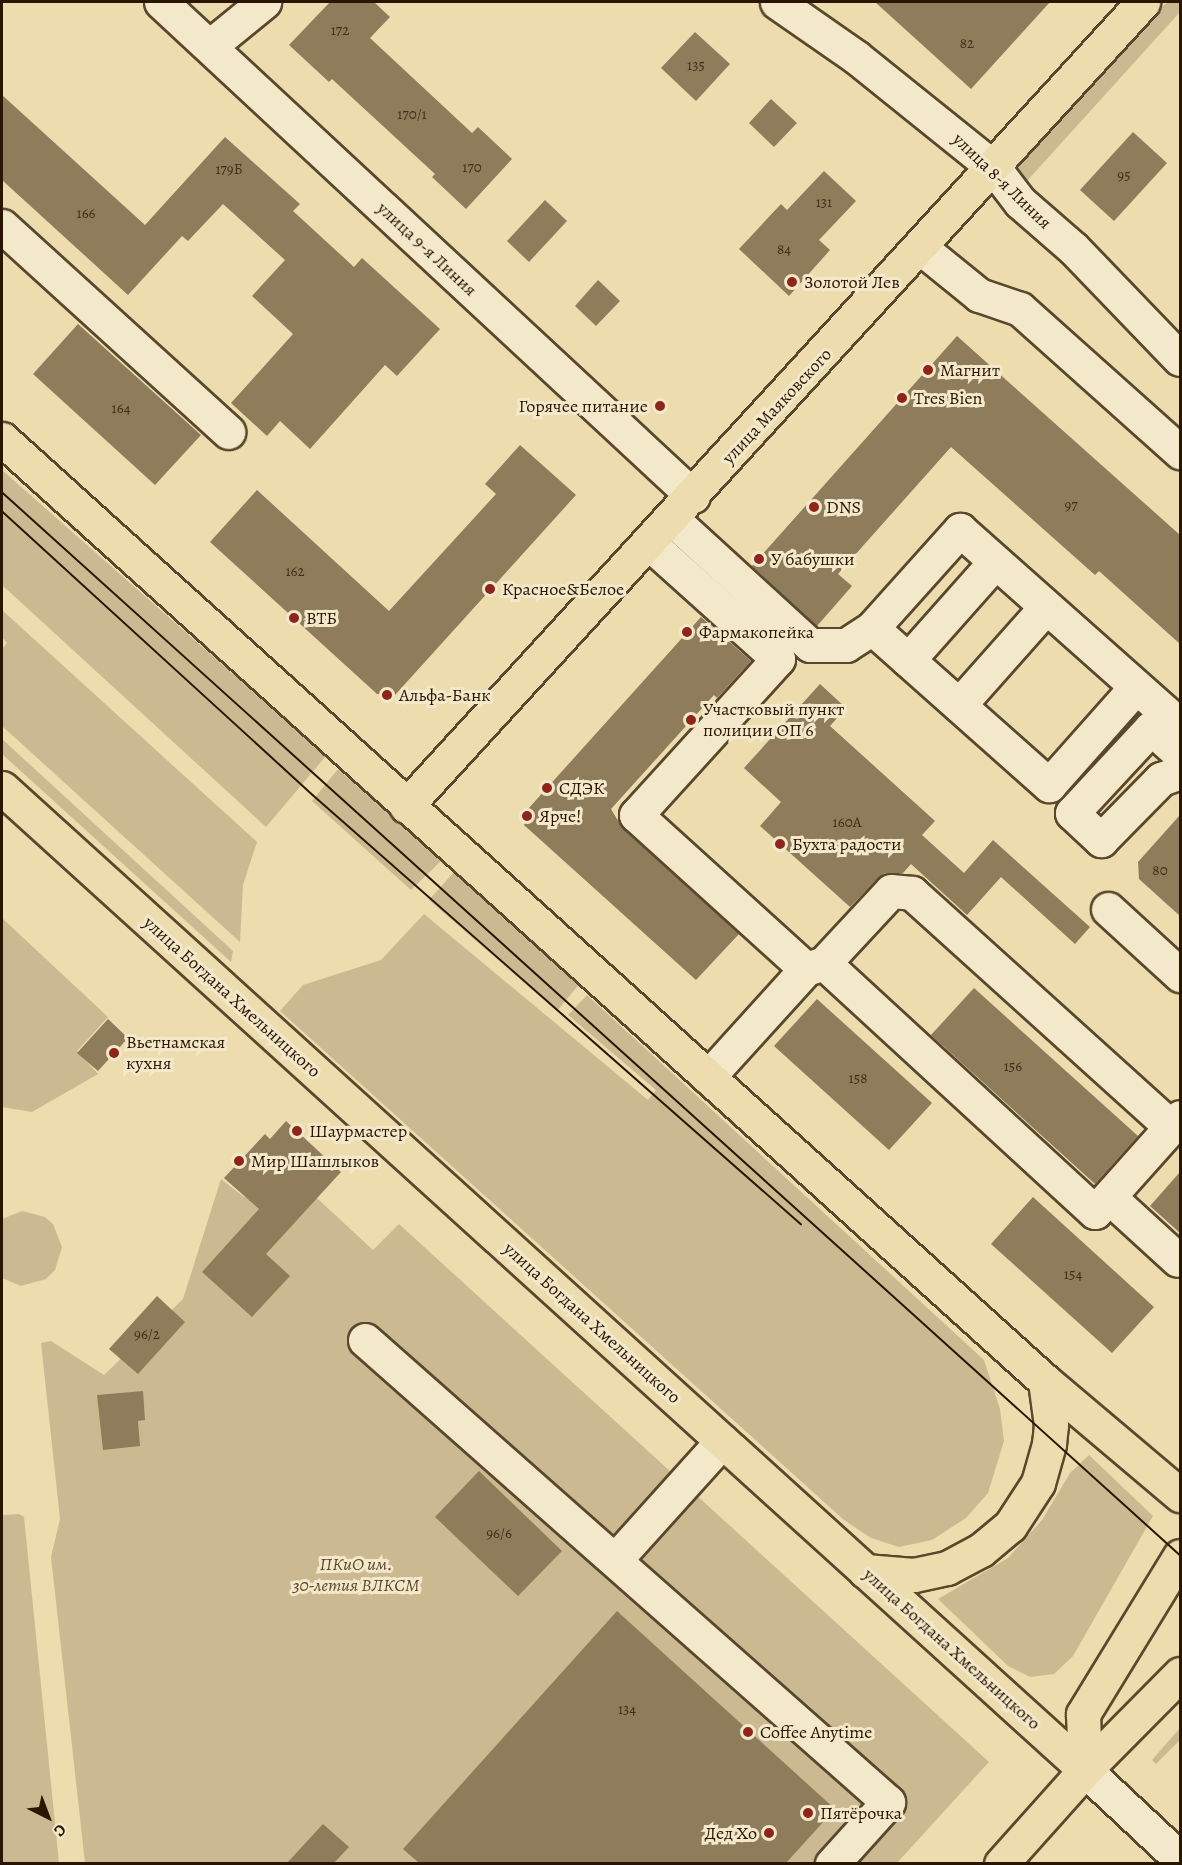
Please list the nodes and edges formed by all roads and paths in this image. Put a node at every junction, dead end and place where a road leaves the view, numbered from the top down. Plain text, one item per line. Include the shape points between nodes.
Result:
1 (161, 2) edge
2 (264, 2) edge
3 (777, 2) edge
4 (1143, 2) edge
5 (210, 46) junction
6 (994, 168) junction
7 (2, 226) edge
8 (921, 248) junction
9 (1180, 359) edge
10 (228, 432) dead end
11 (2, 438) edge
12 (1180, 452) edge
13 (683, 508) junction
14 (650, 544) junction
15 (995, 562) junction
16 (1046, 607) junction
17 (872, 628) junction
18 (908, 660) junction
19 (1136, 687) junction
20 (959, 705) junction
21 (1174, 720) dead end
22 (1180, 754) edge
23 (1180, 772) edge
24 (2, 788) edge
25 (406, 806) junction
26 (1108, 909) dead end
27 (815, 966) junction
28 (1180, 975) edge
29 (708, 1077) junction
30 (1176, 1122) edge
31 (1108, 1197) junction
32 (1178, 1260) dead end
33 (365, 1340) dead end
34 (1046, 1381) junction
35 (722, 1441) junction
36 (1180, 1495) edge
37 (1180, 1556) edge
38 (615, 1560) junction
39 (866, 1571) junction
40 (1180, 1674) edge
41 (1085, 1770) junction
42 (1180, 1859) edge
43 (832, 1863) edge
44 (1000, 1863) edge

1 - 5 street, улица 9-я Линия
2 - 5 street
3 - 6 street, улица 8-я Линия via 855,57
4 - 6 main road, улица Маяковского
5 - 13 street, улица 9-я Линия
6 - 8 main road, улица Маяковского
6 - 9 street, улица 8-я Линия via 1020,202 1072,248
7 - 10 street
8 - 12 street via 979,296 1020,309
8 - 13 main road, улица Маяковского
11 - 25 main road
13 - 14 main road, улица Маяковского
13 - 17 street, улица 9-я Линия via 810,645 846,645
14 - 25 main road, улица Маяковского
14 - 27 street via 777,659 636,815
15 - 16 street
15 - 17 street, улица 9-я Линия via 960,530
15 - 18 street
16 - 19 street
16 - 20 street
17 - 18 street
18 - 20 street
19 - 20 street via 1049,785
19 - 21 street
22 - 23 street via 1151,728 1072,813 1101,840 1161,779
24 - 35 main road, улица Богдана Хмельницкого
25 - 29 main road
26 - 28 street
27 - 29 street
27 - 30 street via 891,891 912,893
27 - 31 street via 1095,1212
29 - 34 main road
30 - 31 street
31 - 32 street
33 - 38 street
34 - 36 main road
34 - 39 main road via 1049,1444 1038,1483 1010,1526 981,1550 947,1568 914,1575
35 - 38 street
35 - 39 main road, улица Богдана Хмельницкого
37 - 41 main road via 1083,1714
38 - 43 street via 888,1802
39 - 41 main road, улица Богдана Хмельницкого
40 - 41 main road
41 - 42 street, улица Богдана Хмельницкого
41 - 44 main road

